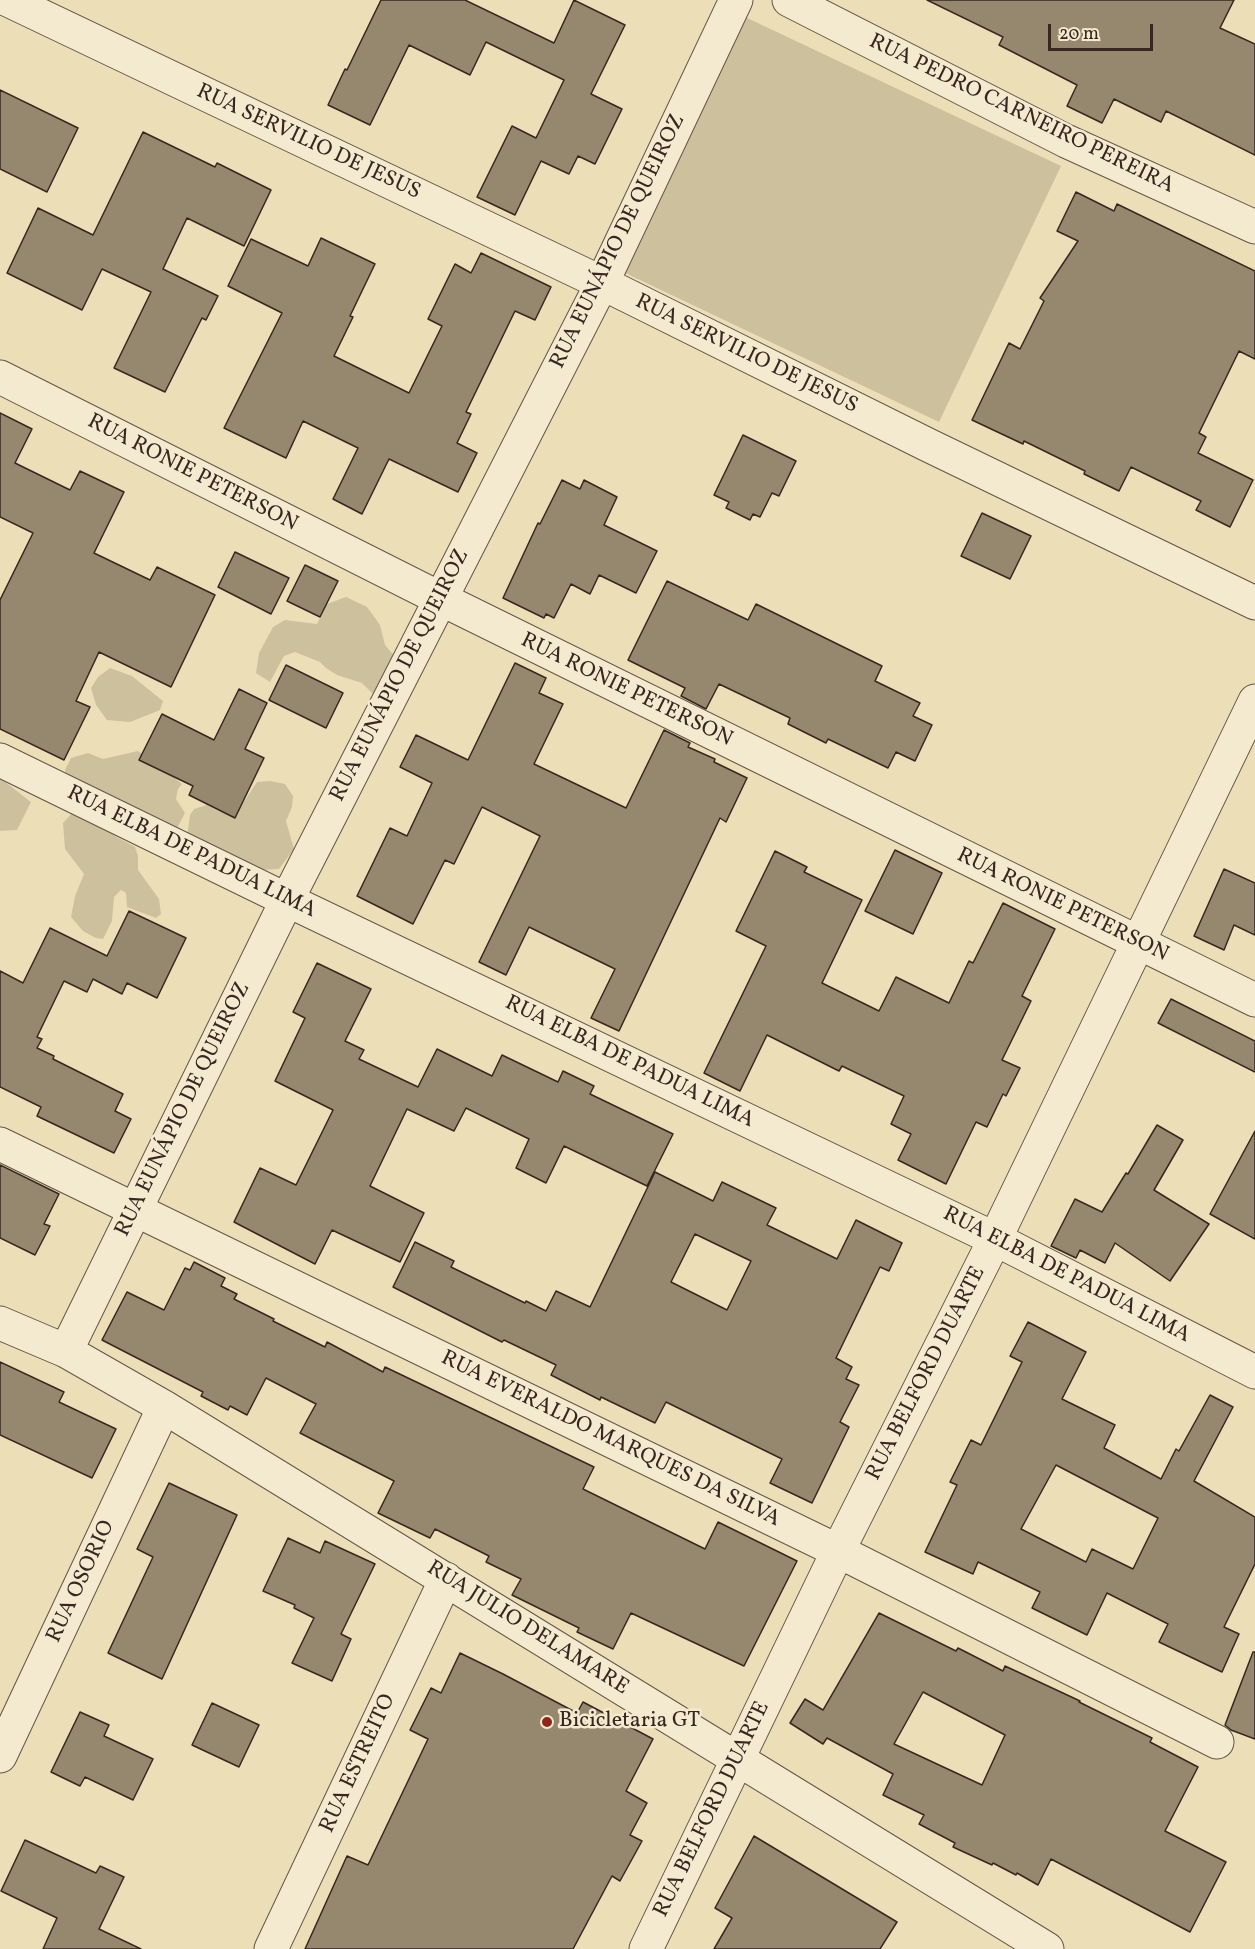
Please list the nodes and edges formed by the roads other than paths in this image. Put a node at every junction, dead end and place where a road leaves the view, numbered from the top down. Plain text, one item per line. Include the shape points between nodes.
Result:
1 (8, 0) edge
2 (736, 0) edge
3 (789, 0) edge
4 (1255, 227) edge
5 (602, 283) junction
6 (0, 377) edge
7 (441, 599) junction
8 (1255, 603) edge
9 (1255, 701) edge
10 (0, 760) edge
11 (287, 900) junction
12 (1137, 942) junction
13 (1255, 1000) edge
14 (0, 1144) edge
15 (135, 1209) junction
16 (995, 1239) junction
17 (0, 1323) edge
18 (66, 1351) junction
19 (1255, 1372) edge
20 (164, 1407) junction
21 (838, 1551) junction
22 (446, 1579) junction
23 (1217, 1742) dead end
24 (0, 1756) edge
25 (738, 1759) junction
26 (271, 1949) edge
27 (646, 1949) edge
28 (1047, 1949) edge

1 - 5 street, RUA SERVILIO DE JESUS
2 - 5 street, RUA EUNÁPIO DE QUEIROZ
3 - 4 street, RUA PEDRO CARNEIRO PEREIRA via 1066,141
5 - 7 street, RUA EUNÁPIO DE QUEIROZ
5 - 8 street, RUA SERVILIO DE JESUS
6 - 7 street, RUA RONIE PETERSON
7 - 11 street, RUA EUNÁPIO DE QUEIROZ
7 - 12 street, RUA RONIE PETERSON
9 - 12 street, RUA BELFORD DUARTE
10 - 11 street, RUA ELBA DE PADUA LIMA
11 - 15 street, RUA EUNÁPIO DE QUEIROZ
11 - 16 street, RUA ELBA DE PADUA LIMA
12 - 13 street, RUA RONIE PETERSON
12 - 16 street, RUA BELFORD DUARTE
14 - 15 street, RUA EVERALDO MARQUES DA SILVA
15 - 18 street, RUA EUNÁPIO DE QUEIROZ
15 - 21 street, RUA EVERALDO MARQUES DA SILVA
16 - 19 street, RUA ELBA DE PADUA LIMA
16 - 21 street, RUA BELFORD DUARTE
17 - 18 street, RUA JULIO DELAMARE
18 - 20 street, RUA JULIO DELAMARE
20 - 22 street, RUA JULIO DELAMARE
20 - 24 street, RUA OSORIO
21 - 23 street, RUA EVERALDO MARQUES DA SILVA
21 - 25 street, RUA BELFORD DUARTE
22 - 25 street, RUA JULIO DELAMARE
22 - 26 street, RUA ESTREITO
25 - 27 street, RUA BELFORD DUARTE
25 - 28 street, RUA JULIO DELAMARE

